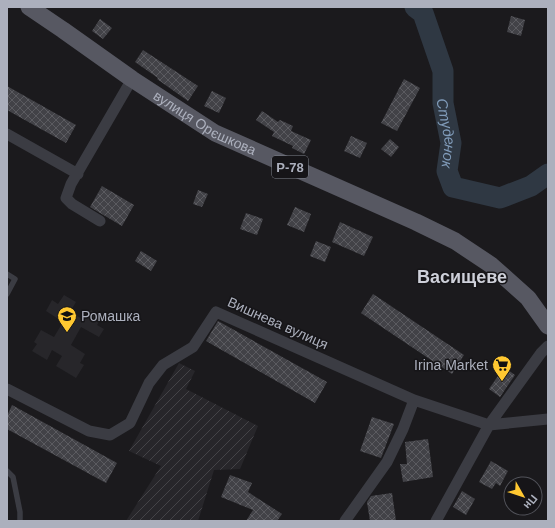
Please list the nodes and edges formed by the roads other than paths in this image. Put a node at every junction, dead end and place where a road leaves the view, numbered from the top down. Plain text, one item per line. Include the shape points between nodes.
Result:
1 (29, 7) edge
2 (132, 79) junction
3 (7, 134) edge
4 (78, 174) junction
5 (100, 221) dead end
6 (7, 274) edge
7 (7, 294) edge
8 (548, 326) edge
9 (548, 346) edge
10 (7, 389) edge
11 (414, 400) junction
12 (548, 419) edge
13 (489, 425) junction
14 (7, 471) edge
15 (20, 521) edge
16 (345, 521) edge
17 (436, 521) edge

1 - 2 main road, вулиця Орєшкова / Р-78
2 - 4 street
2 - 8 main road, вулиця Орєшкова / Р-78 via 215,132 455,241 491,265 528,298
3 - 4 street
4 - 5 street via 66,198
6 - 7 lane via 15,279
9 - 13 street
10 - 11 street, Вишнева вулиця via 89,431 110,435 130,423 149,383 163,366 193,346 216,312
11 - 13 street, Вишнева вулиця
11 - 16 street via 387,462
12 - 13 street, Вишнева вулиця
13 - 17 street
14 - 15 lane via 13,477

